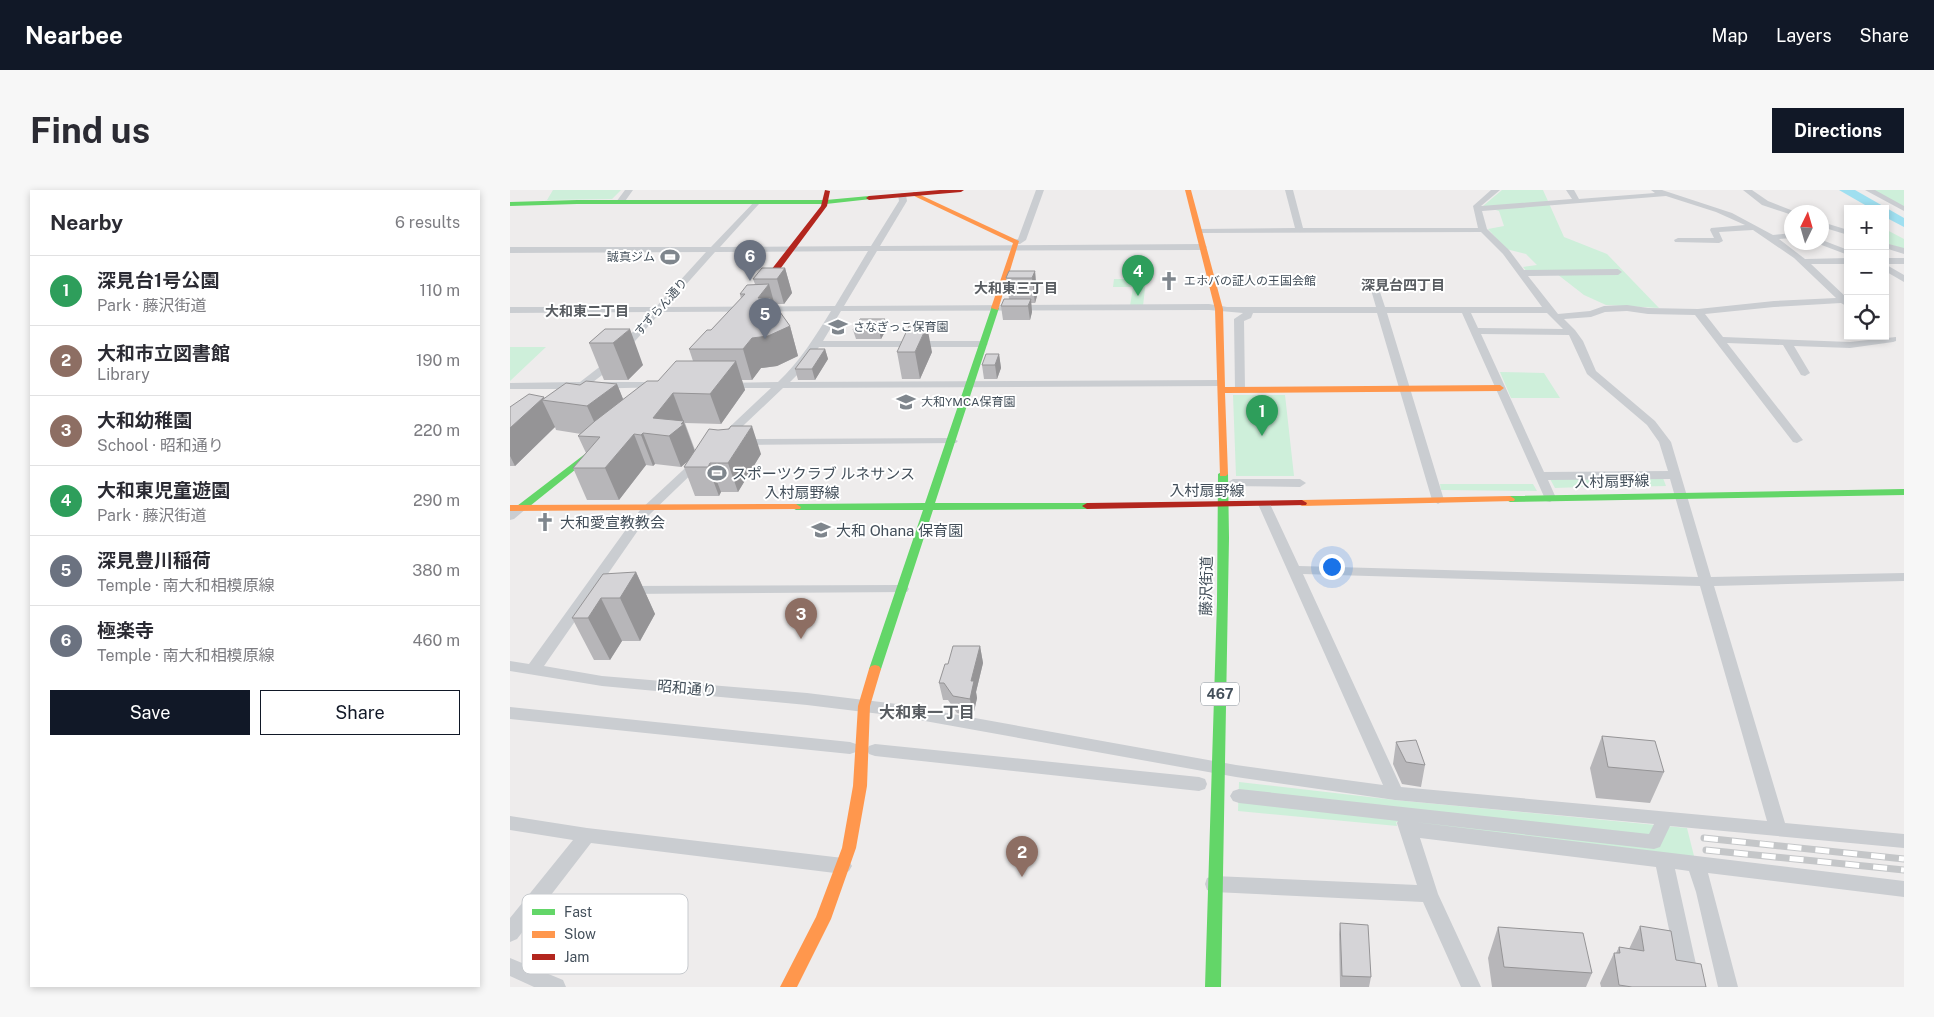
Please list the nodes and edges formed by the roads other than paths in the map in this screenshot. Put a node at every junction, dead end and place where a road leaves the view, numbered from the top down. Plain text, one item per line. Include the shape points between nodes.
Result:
1 (629, 190) edge
2 (961, 190) edge
3 (1040, 190) edge
4 (1188, 190) edge
5 (1289, 190) edge
6 (1496, 190) edge
7 (1570, 190) edge
8 (1655, 190) edge
9 (1747, 190) edge
10 (1869, 190) edge
11 (914, 194) junction
12 (1666, 194) junction
13 (902, 195) junction
14 (826, 196) edge
15 (1578, 201) junction
16 (620, 202) junction
17 (756, 202) junction
18 (510, 204) edge
19 (1477, 209) junction
20 (1904, 209) edge
21 (1784, 210) edge
22 (1829, 226) edge
23 (1755, 227) junction
24 (1483, 230) junction
25 (1199, 231) junction
26 (1300, 231) junction
27 (1844, 232) edge
28 (1784, 236) edge
29 (1772, 238) junction
30 (1678, 240) dead end
31 (1016, 245) junction
32 (1829, 245) edge
33 (1889, 246) edge
34 (1203, 247) junction
35 (874, 248) junction
36 (713, 249) junction
37 (791, 249) junction
38 (510, 250) edge
39 (1844, 251) edge
40 (1904, 251) edge
41 (1844, 261) edge
42 (1889, 261) edge
43 (1904, 261) edge
44 (1802, 262) junction
45 (1889, 270) edge
46 (1618, 272) dead end
47 (1521, 273) junction
48 (1904, 279) edge
49 (1373, 283) dead end
50 (1844, 301) edge
51 (1844, 303) edge
52 (995, 308) junction
53 (746, 309) junction
54 (838, 309) junction
55 (1219, 309) junction
56 (510, 310) edge
57 (659, 310) junction
58 (1248, 310) junction
59 (1381, 310) junction
60 (1465, 310) junction
61 (1698, 312) junction
62 (1552, 313) junction
63 (734, 323) edge
64 (1474, 331) junction
65 (1572, 332) junction
66 (1889, 337) edge
67 (1720, 340) junction
68 (1874, 340) edge
69 (1787, 342) junction
70 (816, 344) junction
71 (983, 344) junction
72 (1904, 344) edge
73 (1805, 373) dead end
74 (970, 384) junction
75 (719, 385) edge
76 (782, 385) junction
77 (510, 386) edge
78 (582, 386) junction
79 (1220, 386) junction
80 (1500, 388) junction
81 (1240, 389) junction
82 (1404, 389) junction
83 (667, 390) edge
84 (566, 397) edge
85 (610, 438) edge
86 (1797, 440) dead end
87 (952, 441) junction
88 (719, 442) junction
89 (1675, 475) junction
90 (1540, 476) junction
91 (1233, 483) dead end
92 (1300, 483) dead end
93 (1904, 492) edge
94 (1679, 495) junction
95 (1550, 498) junction
96 (1438, 500) junction
97 (1264, 504) junction
98 (1222, 505) junction
99 (929, 506) junction
100 (516, 508) edge
101 (648, 508) junction
102 (510, 516) edge
103 (1294, 570) junction
104 (1904, 576) edge
105 (1705, 582) junction
106 (902, 589) junction
107 (590, 591) junction
108 (510, 666) edge
109 (533, 670) junction
110 (864, 706) junction
111 (510, 713) edge
112 (850, 748) dead end
113 (875, 750) dead end
114 (1219, 768) junction
115 (1199, 784) dead end
116 (1395, 793) junction
117 (1239, 796) dead end
118 (1405, 822) junction
119 (510, 824) edge
120 (1662, 825) dead end
121 (1778, 829) junction
122 (587, 835) junction
123 (1904, 841) edge
124 (1657, 852) junction
125 (1696, 865) junction
126 (843, 866) junction
127 (1214, 884) junction
128 (1904, 889) edge
129 (541, 894) edge
130 (1430, 894) junction
131 (522, 918) edge
132 (510, 933) edge
133 (510, 967) edge
134 (522, 972) edge
135 (526, 974) edge
136 (556, 987) edge
137 (788, 987) edge
138 (1213, 987) edge
139 (1472, 987) edge
140 (1690, 987) edge
141 (1728, 987) edge

1 - 16 street
2 - 11 main road
3 - 31 street via 1022,240
4 - 25 main road, 藤沢街道 / 467
5 - 26 street
6 - 19 street
7 - 15 street
8 - 12 street
9 - 21 street via 1765,203
10 - 20 street
11 - 13 main road
11 - 31 main road
12 - 15 street
12 - 23 street
13 - 14 main road
13 - 35 street via 903,201
14 - 17 main road
14 - 37 main road
15 - 19 street
16 - 17 main road
16 - 18 main road
17 - 36 street, すずらん通り
19 - 24 street
22 - 27 street
23 - 29 street
23 - 30 street via 1714,230 1719,241
24 - 26 street
24 - 47 street via 1506,252
25 - 26 street
25 - 34 main road, 藤沢街道 / 467
28 - 29 street
29 - 44 street
31 - 34 street
31 - 35 street
31 - 52 main road
32 - 39 street
33 - 40 street
34 - 55 main road, 藤沢街道 / 467
35 - 37 street
35 - 54 street
36 - 37 street
36 - 38 street
36 - 57 street, すずらん通り
37 - 53 main road
41 - 44 street
42 - 43 street
44 - 50 street
45 - 48 street
46 - 47 street
47 - 62 street
49 - 59 street
51 - 61 street via 1774,304
52 - 54 street
52 - 55 street
52 - 71 main road
53 - 54 street
53 - 57 street
53 - 63 main road
54 - 70 street
55 - 58 street
55 - 79 main road, 藤沢街道 / 467
56 - 57 street
57 - 78 street, すずらん通り via 606,367
58 - 59 street
58 - 81 street via 1248,316 1239,319
59 - 60 street
59 - 82 street
60 - 62 street
60 - 64 street
61 - 62 street via 1627,308 1604,309 1591,314
61 - 67 street
62 - 65 street
64 - 65 street
64 - 80 street
65 - 89 street via 1590,372 1651,423 1665,442
66 - 72 street
67 - 69 street
67 - 86 street
68 - 69 street via 1850,345
69 - 73 street
70 - 71 street
70 - 76 street
71 - 74 main road
74 - 76 street
74 - 79 street
74 - 87 main road
75 - 76 street
76 - 88 street
77 - 78 street
78 - 83 street
78 - 84 street, すずらん通り
79 - 81 main road
79 - 98 main road, 藤沢街道 / 467
80 - 82 main road
80 - 90 street
81 - 82 main road
82 - 96 street
85 - 100 main road
87 - 88 street
87 - 99 main road
88 - 101 street
89 - 90 street
89 - 94 street
90 - 95 street
91 - 92 street
93 - 94 main road, 入村扇野線
94 - 95 main road, 入村扇野線
94 - 105 street
95 - 96 main road, 入村扇野線
96 - 97 main road, 入村扇野線
97 - 98 main road, 入村扇野線
97 - 103 street
98 - 99 main road, 入村扇野線
98 - 114 main road, 藤沢街道 / 467
99 - 101 main road, 入村扇野線
99 - 106 main road
100 - 101 main road, 入村扇野線
100 - 102 street
101 - 107 street
103 - 105 street
103 - 116 street
104 - 105 street
105 - 121 street
106 - 107 street
106 - 110 main road
107 - 109 street
108 - 109 street, 昭和通り
109 - 110 street, 昭和通り via 602,681
110 - 114 street, 昭和通り
110 - 126 main road via 859,798
111 - 112 street
113 - 115 street
114 - 116 street, 昭和通り
114 - 127 main road, 藤沢街道 / 467
116 - 121 street, 昭和通り
117 - 118 street
118 - 124 street via 1560,846
118 - 130 street
119 - 122 street
120 - 124 street
121 - 123 street, 昭和通り
122 - 126 street
122 - 129 street
124 - 125 street
124 - 140 street
125 - 128 street
125 - 141 street
126 - 137 main road via 830,903
127 - 130 street
127 - 138 main road, 藤沢街道 / 467
130 - 139 street
131 - 132 street
133 - 134 street
135 - 136 street

